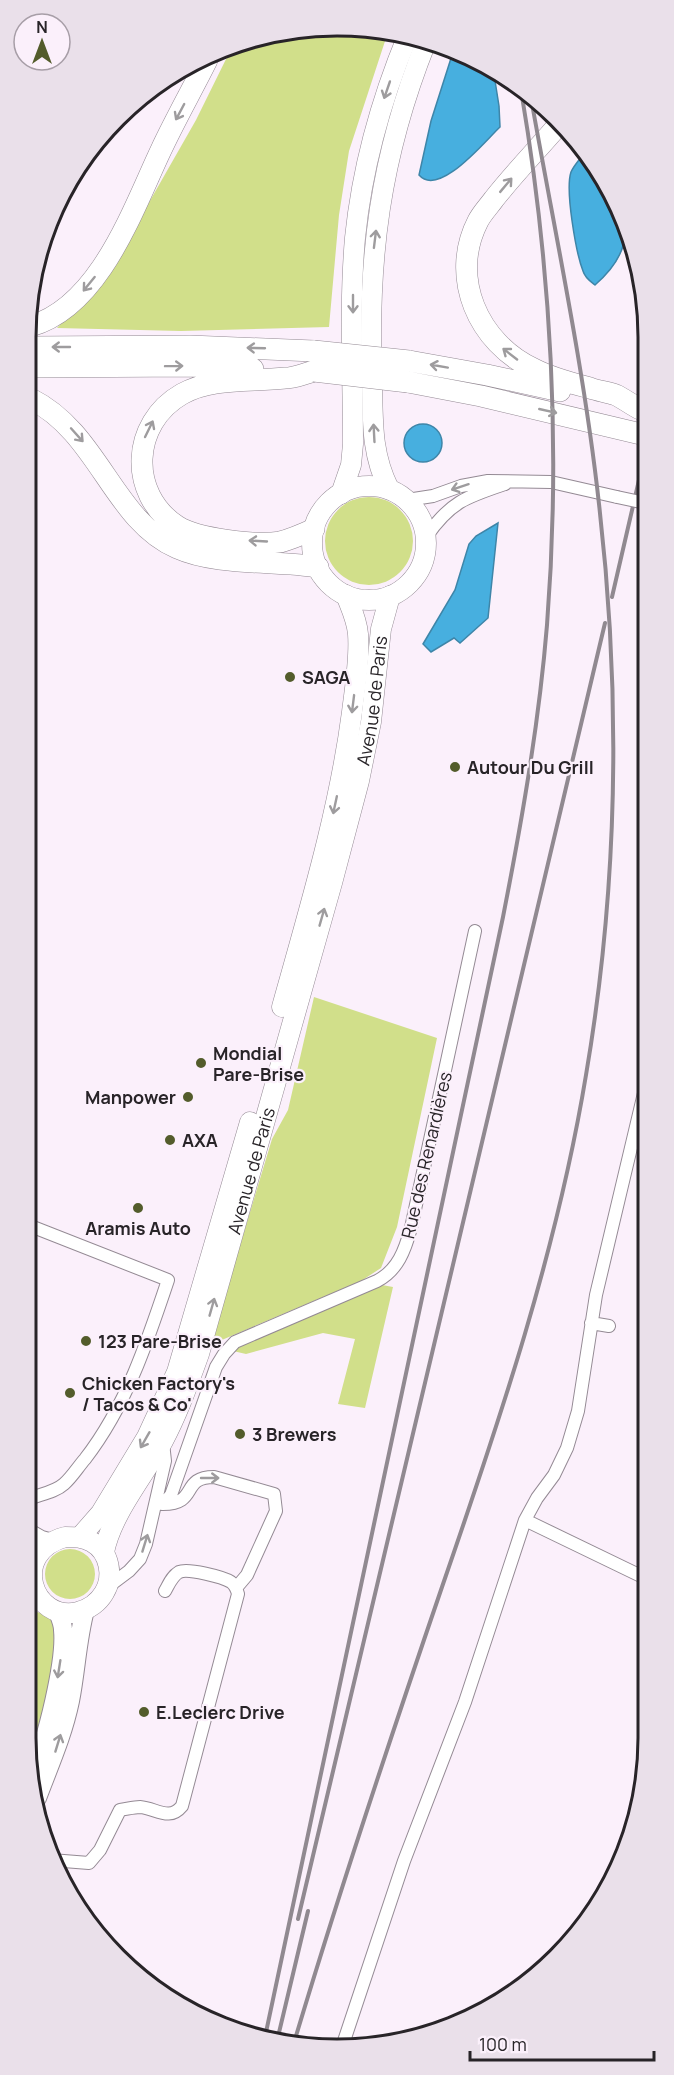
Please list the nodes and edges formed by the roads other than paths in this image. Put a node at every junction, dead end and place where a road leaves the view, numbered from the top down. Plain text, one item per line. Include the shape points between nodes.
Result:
1 (405, 44) edge
2 (423, 49) edge
3 (203, 67) edge
4 (555, 129) edge
5 (37, 324) edge
6 (36, 347) edge
7 (313, 365) junction
8 (36, 367) edge
9 (409, 371) junction
10 (36, 402) edge
11 (638, 408) edge
12 (638, 410) edge
13 (638, 433) edge
14 (515, 481) junction
15 (388, 489) junction
16 (341, 494) junction
17 (407, 500) junction
18 (638, 502) edge
19 (314, 529) junction
20 (426, 537) junction
21 (318, 567) junction
22 (346, 595) junction
23 (390, 596) junction
24 (475, 931) dead end
25 (638, 1118) edge
26 (36, 1228) edge
27 (591, 1323) junction
28 (609, 1326) dead end
29 (163, 1440) junction
30 (36, 1497) edge
31 (159, 1503) junction
32 (525, 1520) junction
33 (36, 1533) edge
34 (80, 1537) junction
35 (53, 1540) junction
36 (104, 1552) junction
37 (36, 1561) edge
38 (638, 1575) edge
39 (109, 1586) junction
40 (236, 1588) junction
41 (165, 1591) dead end
42 (36, 1593) edge
43 (43, 1607) edge
44 (85, 1610) junction
45 (37, 1757) edge
46 (41, 1789) edge
47 (63, 1861) edge
48 (345, 2039) edge

1 -> 16 main road via 381,109 360,204 353,279 353,444
15 -> 2 main road via 374,441 370,344 374,255 385,171 409,84
3 -> 5 highway via 101,268 76,299 56,315
11 -> 4 highway via 616,395 532,369 508,354 477,317 468,293 466,267 478,220
7 -> 6 highway via 190,346
8 -> 7 highway
7 - 9 highway, bridge
19 -> 7 highway via 276,542 223,540 190,533 156,506 145,485 141,460 142,446 153,420 183,393 207,385 288,378
12 -> 9 highway via 487,375
9 -> 13 highway via 493,399
10 -> 21 highway via 81,439 127,505 168,544 205,557
14 -> 17 street via 476,482
14 - 18 street, bridge via 551,482
14 - 20 street via 458,502
15 - 16 main road via 364,486
15 - 17 main road
16 - 19 main road via 325,507
17 - 20 main road via 422,521
19 - 21 main road via 313,553
20 - 23 main road via 422,566 404,588
21 - 22 main road
22 - 23 main road via 361,599
22 -> 34 main road, Avenue de Paris via 358,636 346,748 317,882 277,1027 177,1372 141,1447 101,1513
29 -> 23 main road, Avenue de Paris via 183,1400 199,1354 332,884 367,747 381,629
24 - 31 street, Rue des Renardières via 404,1253 384,1277 235,1342 224,1354 206,1393 174,1490 168,1500
25 - 27 street
26 - 30 street via 168,1280 142,1354 99,1440 64,1484
27 - 28 street
27 - 32 street via 578,1411 567,1449
29 - 31 street, Rue des Renardières via 165,1461
29 - 36 main road, Avenue de Paris via 111,1528
39 -> 31 street, Rue des Renardières via 140,1559
31 -> 40 street via 181,1502 194,1482 206,1477 274,1494 276,1510 247,1575
32 - 38 street
32 - 48 street via 465,1702 404,1861
33 - 35 street
34 - 35 main road
34 - 36 main road
35 - 37 main road via 43,1547
36 - 39 main road via 110,1569
39 - 44 main road via 99,1601
40 - 41 street via 230,1581 183,1570
40 - 47 street via 237,1601 182,1806 170,1814 143,1807 120,1810 100,1850 88,1863
42 - 43 main road
43 - 44 main road via 72,1613
43 -> 45 main road via 63,1629 63,1649 55,1695
46 -> 44 main road via 70,1703

